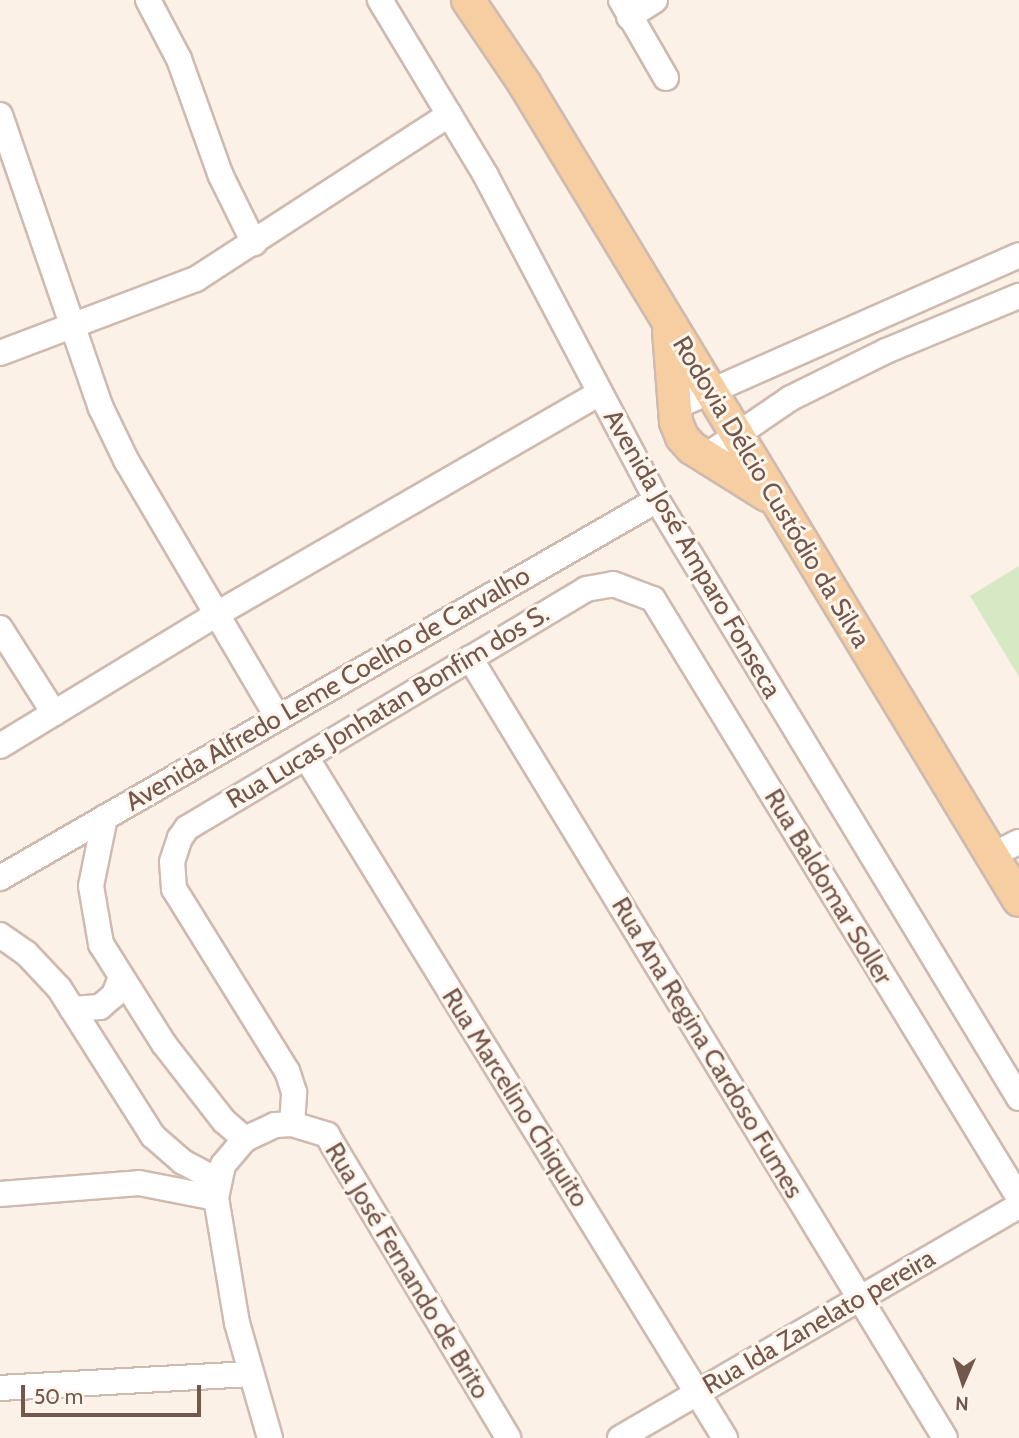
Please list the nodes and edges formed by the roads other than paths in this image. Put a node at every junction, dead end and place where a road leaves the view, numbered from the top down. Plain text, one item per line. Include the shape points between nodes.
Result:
1 (148, 0) edge
2 (380, 0) edge
3 (468, 0) edge
4 (496, 0) edge
5 (654, 0) edge
6 (625, 8) edge
7 (666, 78) dead end
8 (524, 83) junction
9 (0, 115) edge
10 (449, 115) junction
11 (254, 243) junction
12 (1019, 255) edge
13 (1019, 296) edge
14 (873, 319) junction
15 (668, 323) junction
16 (70, 326) junction
17 (886, 351) junction
18 (0, 353) edge
19 (708, 391) junction
20 (598, 394) junction
21 (676, 407) junction
22 (737, 437) junction
23 (705, 456) junction
24 (775, 499) junction
25 (657, 500) junction
26 (627, 587) joint
27 (217, 614) junction
28 (0, 628) edge
29 (470, 658) junction
30 (54, 713) junction
31 (278, 718) junction
32 (0, 746) edge
33 (306, 757) junction
34 (105, 817) junction
35 (1019, 842) edge
36 (991, 856) junction
37 (172, 862) joint
38 (0, 878) edge
39 (1019, 900) edge
40 (0, 935) edge
41 (121, 977) junction
42 (72, 1009) junction
43 (1019, 1098) edge
44 (292, 1124) junction
45 (245, 1139) junction
46 (217, 1190) junction
47 (0, 1194) edge
48 (1019, 1198) edge
49 (1019, 1206) edge
50 (860, 1298) junction
51 (249, 1374) junction
52 (0, 1388) edge
53 (696, 1394) junction
54 (270, 1438) edge
55 (508, 1438) edge
56 (620, 1438) edge
57 (725, 1438) edge
58 (945, 1438) edge

1 - 11 street via 175,51 221,176
2 - 10 street, Avenida José Amparo Fonseca
3 - 8 main road, Rodovia Délcio Custódio da Silva
4 - 8 main road, Rodovia Délcio Custódio da Silva
5 - 6 street
6 - 7 street
8 - 15 main road, Rodovia Délcio Custódio da Silva
9 - 16 street
10 - 11 street
10 - 20 street, Avenida José Amparo Fonseca via 486,176
11 - 16 street via 196,279
12 - 14 street
13 - 17 street
14 - 17 street
14 - 19 street
15 - 19 main road, Rodovia Délcio Custódio da Silva
15 - 21 main road
16 - 18 street
16 - 27 street via 126,460
17 - 22 street via 791,398
19 - 21 street
19 - 22 main road, Rodovia Délcio Custódio da Silva
20 - 25 street, Avenida José Amparo Fonseca
20 - 27 street
21 - 23 main road via 682,437
22 - 23 street
22 - 24 main road, Rodovia Délcio Custódio da Silva
23 - 24 main road
24 - 36 main road, Rodovia Délcio Custódio da Silva
25 - 31 street, Avenida Alfredo Leme Coelho de Carvalho
25 - 43 street, Avenida José Amparo Fonseca
26 - 29 street, Rua Lucas Jonhatan Bonfim dos S. via 586,589
26 - 48 street, Rua Baldomar Soller via 653,599
27 - 30 street
27 - 31 street
28 - 30 street
29 - 33 street, Rua Lucas Jonhatan Bonfim dos S.
29 - 50 street, Rua Ana Regina Cardoso Fumes
30 - 32 street
31 - 34 street, Avenida Alfredo Leme Coelho de Carvalho
33 - 37 street, Rua Lucas Jonhatan Bonfim dos S. via 187,828
33 - 53 street, Rua Marcelino Chiquito
34 - 38 street, Avenida Alfredo Leme Coelho de Carvalho
34 - 41 street via 92,866 91,906 101,944
35 - 36 street
36 - 39 main road, Rodovia Délcio Custódio da Silva
37 - 44 street, Rua José Fernando de Brito via 179,901 287,1071 294,1092
40 - 42 street via 44,970
41 - 42 street via 114,995 100,1007
41 - 45 street via 164,1044 224,1121
42 - 46 street via 153,1136
44 - 45 street, Rua José Fernando de Brito via 275,1125
44 - 55 street, Rua José Fernando de Brito via 327,1135
45 - 46 street, Rua José Fernando de Brito via 223,1165
46 - 47 street via 139,1183
46 - 51 street
49 - 50 street, Rua Ida Zanelato pereira
50 - 53 street, Rua Ida Zanelato pereira
50 - 58 street, Rua Ana Regina Cardoso Fumes
51 - 52 street
51 - 54 street
53 - 56 street, Rua Ida Zanelato pereira
53 - 57 street, Rua Marcelino Chiquito

